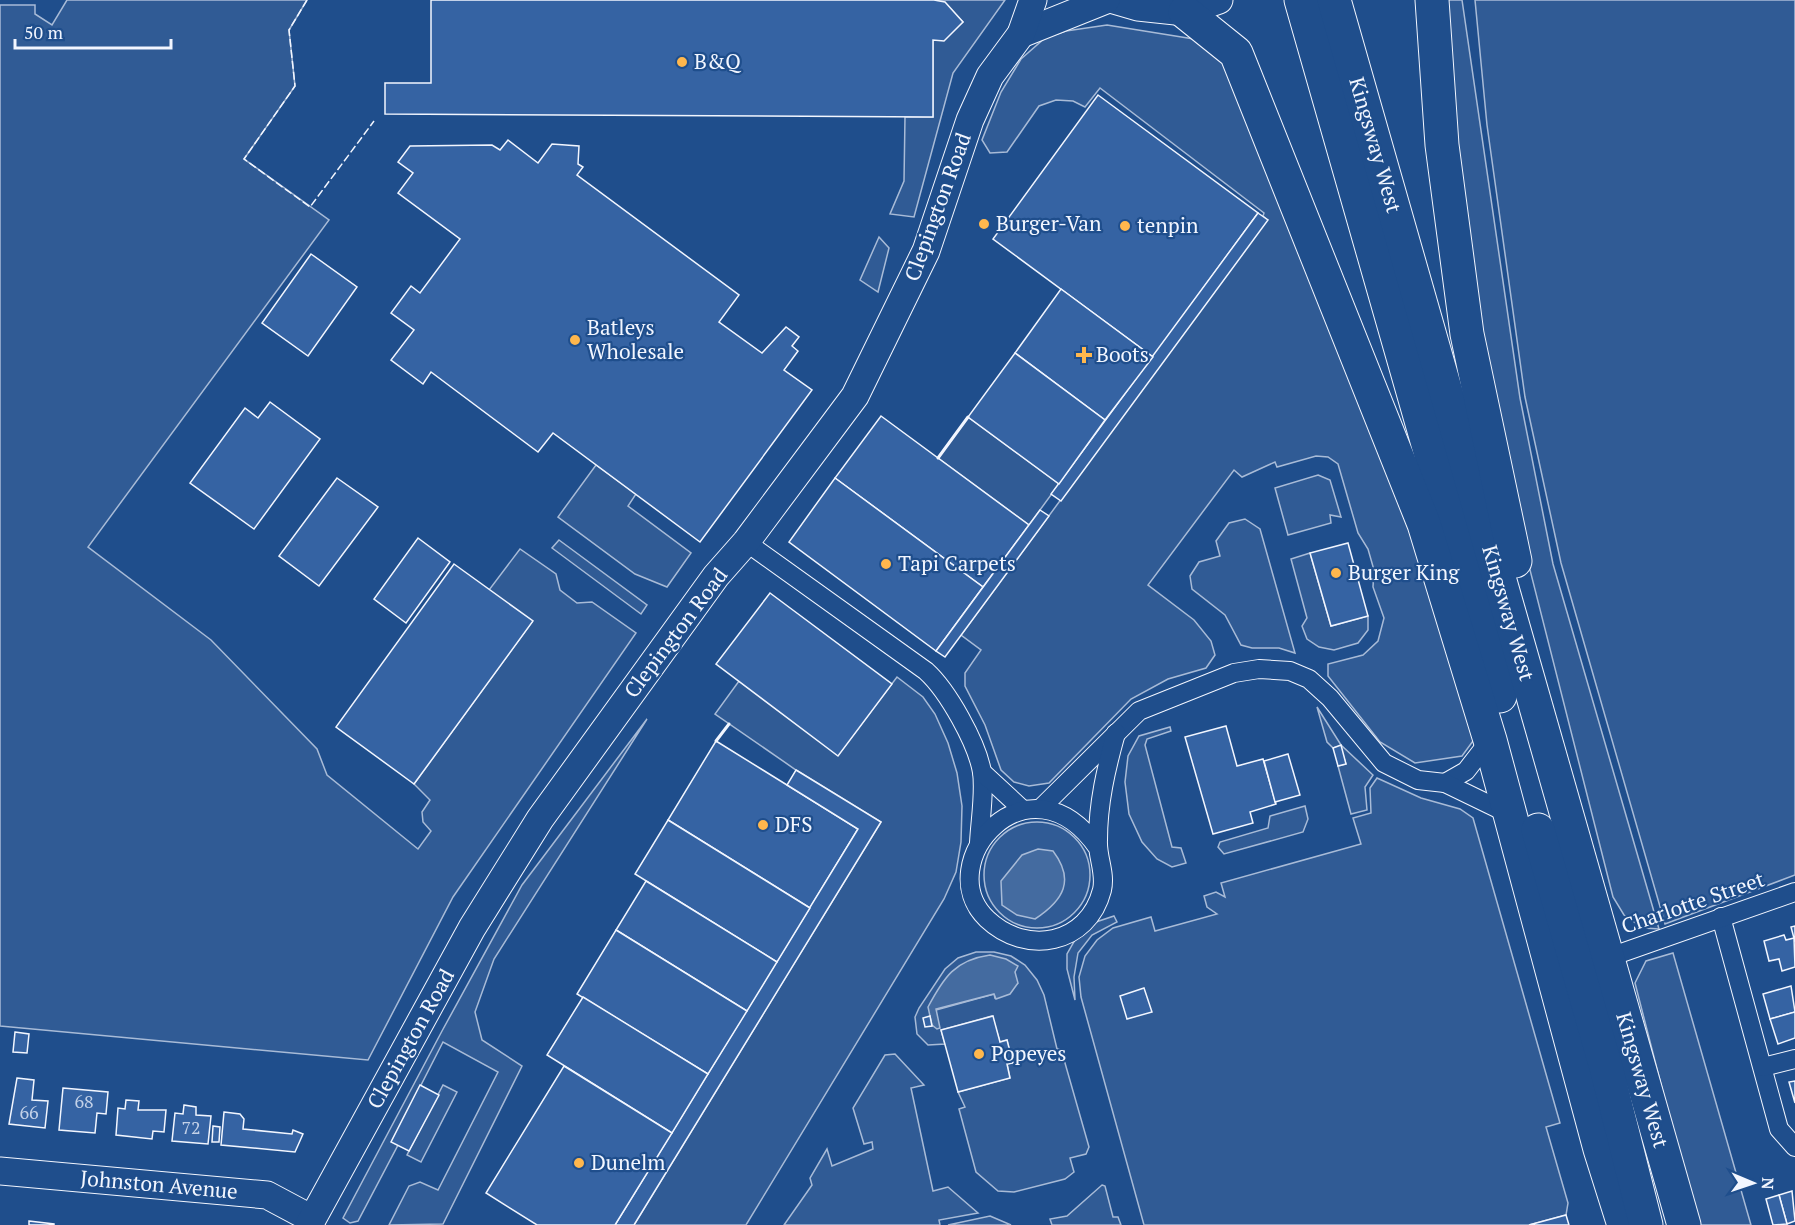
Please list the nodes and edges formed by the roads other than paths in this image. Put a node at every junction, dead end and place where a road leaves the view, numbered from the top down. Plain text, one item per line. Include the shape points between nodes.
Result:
1 (1033, 0) edge
2 (1106, 0) edge
3 (1114, 0) edge
4 (1219, 0) edge
5 (1301, 0) edge
6 (1334, 0) edge
7 (1432, 0) edge
8 (1185, 12) junction
9 (1021, 34) junction
10 (746, 542) junction
11 (1116, 732) junction
12 (1490, 740) junction
13 (982, 772) junction
14 (1445, 783) junction
15 (1032, 809) junction
16 (1511, 815) junction
17 (979, 843) junction
18 (1098, 848) junction
19 (1795, 892) edge
20 (1721, 917) junction
21 (1607, 958) junction
22 (1795, 1059) edge
23 (1763, 1067) junction
24 (1795, 1147) edge
25 (0, 1171) edge
26 (311, 1222) edge
27 (1624, 1225) edge
28 (1646, 1225) edge
29 (1684, 1225) edge

1 - 9 main road, Clepington Road
2 - 9 main road
3 - 8 main road
4 - 8 main road
5 - 28 highway, Kingsway West via 1607,1071
6 - 21 highway, Kingsway West
7 - 21 highway via 1442,145 1467,334 1490,451
8 - 12 highway via 1236,53 1252,88 1424,524
9 - 10 main road, Clepington Road via 986,84 926,250 855,396
10 - 13 street via 942,686
10 - 26 main road, Clepington Road via 709,585 540,819 472,928
11 - 14 street via 1139,711 1234,673 1259,669 1290,671 1308,679 1330,698 1384,763 1418,780
11 - 15 street
11 - 18 street via 1098,807
12 - 14 street via 1466,771
12 - 16 highway
13 - 15 street
13 - 17 street
14 - 16 street
15 - 17 street via 998,821
15 - 18 street via 1064,814 1084,828
16 - 27 highway
17 - 18 street via 970,877 973,894 985,917 1005,933 1024,941 1043,942 1078,928 1091,914 1102,889
19 - 20 street, Charlotte Street
20 - 21 street, Charlotte Street
20 - 23 street
21 - 29 highway, Kingsway West
22 - 23 street
23 - 24 street via 1779,1129
25 - 26 main road, Johnston Avenue via 267,1195

